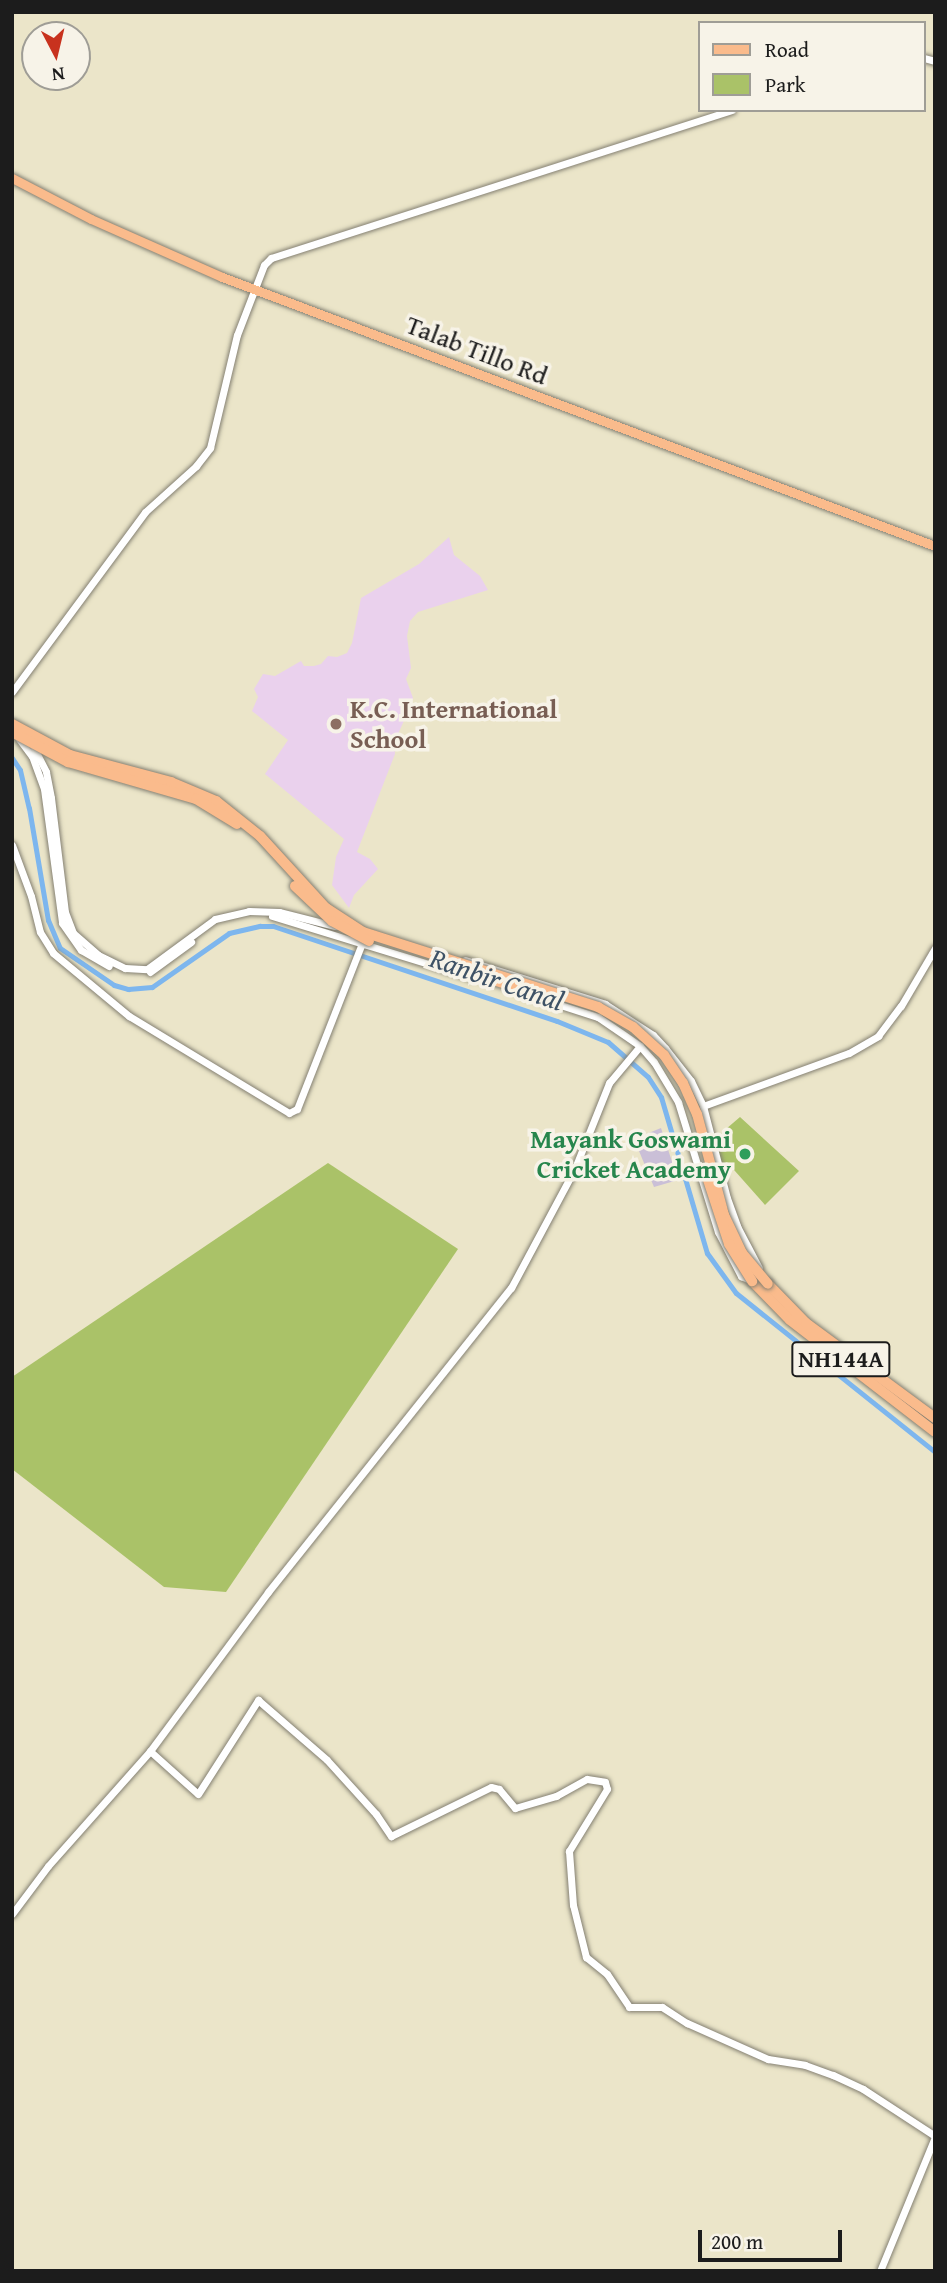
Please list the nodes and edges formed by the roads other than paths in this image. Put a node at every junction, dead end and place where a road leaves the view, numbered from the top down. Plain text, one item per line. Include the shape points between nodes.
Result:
1 (726, 112) edge
2 (12, 178) edge
3 (256, 290) junction
4 (935, 546) edge
5 (12, 692) edge
6 (12, 721) edge
7 (12, 733) edge
8 (12, 845) edge
9 (361, 947) junction
10 (935, 948) edge
11 (638, 1049) junction
12 (703, 1106) junction
13 (752, 1281) junction
14 (768, 1284) junction
15 (935, 1418) edge
16 (935, 1432) edge
17 (150, 1751) junction
18 (12, 1914) edge
19 (935, 2136) edge
20 (880, 2271) edge

1 - 3 street via 285,251 264,265
2 - 3 main road, Talab Tillo Rd via 91,219
3 - 4 main road, Talab Tillo Rd
3 - 5 street via 231,358 211,448 145,512
6 - 12 street via 31,742 46,772 68,921 82,944 108,961 135,970 151,967 203,926 238,912 267,910 317,921 509,972 604,1004 653,1035 691,1081
6 - 14 highway, bridge via 70,755 171,782 216,801 250,826 326,908 363,932 598,1007 633,1027 664,1055 683,1083 697,1114 731,1231 742,1253
7 - 9 street via 27,748 44,789 62,923 77,945 95,959 127,974 151,972 216,923 256,915 276,916
7 - 13 highway, NH144A, bridge via 68,762 165,788 214,808 246,831 314,906 356,936 592,1011 632,1034 665,1067 688,1108 718,1219 734,1256
8 - 9 street via 40,932 53,953 129,1016 285,1112 297,1110
9 - 11 street via 591,1014
10 - 12 street via 878,1036 839,1056
11 - 13 street via 660,1069 678,1102 718,1232 734,1267
11 - 17 street via 609,1083 575,1168 511,1288 268,1592
12 - 14 street via 737,1226
13 - 16 highway, NH144A via 790,1320
14 - 15 highway via 806,1323
17 - 18 street via 48,1866
17 - 19 street via 198,1794 258,1700 327,1760 391,1836 491,1787 498,1787 513,1808 559,1796 587,1779 606,1782 607,1789 569,1851 573,1905 586,1957 607,1974 629,2007 662,2007 768,2059 833,2075
19 - 20 street

